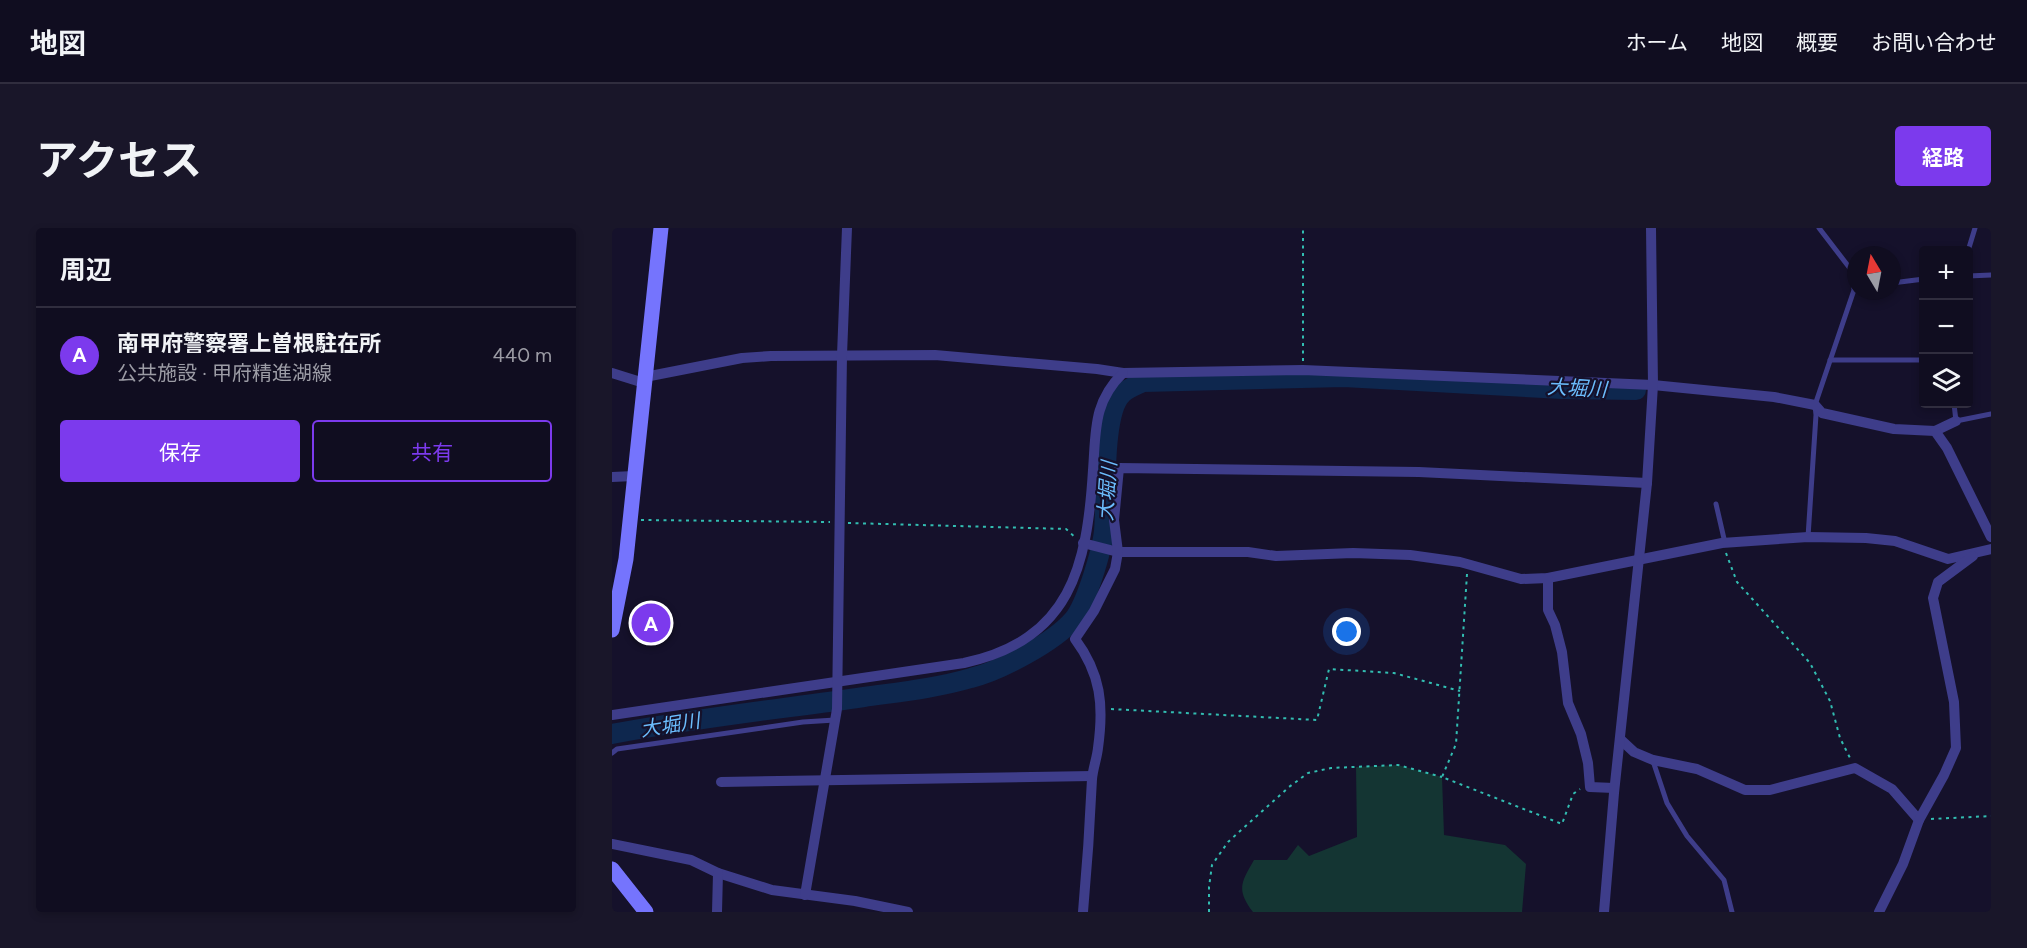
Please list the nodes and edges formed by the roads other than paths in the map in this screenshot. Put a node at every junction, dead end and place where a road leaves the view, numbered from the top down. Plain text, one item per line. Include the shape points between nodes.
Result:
1 (661, 228) edge
2 (847, 228) edge
3 (1652, 228) edge
4 (1819, 228) edge
5 (1975, 228) edge
6 (1970, 246) edge
7 (1847, 264) edge
8 (1991, 275) edge
9 (1973, 276) edge
10 (1919, 280) edge
11 (1901, 282) edge
12 (1851, 300) edge
13 (842, 355) junction
14 (1830, 360) junction
15 (1919, 360) edge
16 (612, 373) edge
17 (1123, 373) junction
18 (645, 380) junction
19 (1653, 385) junction
20 (1815, 405) junction
21 (1954, 408) edge
22 (1991, 414) edge
23 (1956, 421) junction
24 (1935, 431) junction
25 (634, 476) junction
26 (612, 477) edge
27 (1647, 483) junction
28 (1716, 504) dead end
29 (1808, 537) junction
30 (1991, 537) edge
31 (1084, 543) junction
32 (1723, 543) junction
33 (1991, 549) edge
34 (1118, 552) junction
35 (1978, 553) junction
36 (1639, 559) junction
37 (1548, 578) junction
38 (612, 630) edge
39 (837, 681) junction
40 (612, 715) edge
41 (836, 715) junction
42 (1620, 739) junction
43 (612, 753) edge
44 (1653, 760) junction
45 (1092, 776) junction
46 (825, 780) junction
47 (721, 782) dead end
48 (1614, 788) junction
49 (1919, 820) junction
50 (612, 844) edge
51 (612, 869) edge
52 (718, 873) junction
53 (806, 895) junction
54 (646, 912) edge
55 (717, 912) edge
56 (908, 912) edge
57 (1083, 912) edge
58 (1604, 912) edge
59 (1732, 912) edge
60 (1879, 912) edge

1 - 18 main road
2 - 13 street
3 - 19 street
4 - 7 lane
5 - 6 lane
8 - 9 lane
10 - 11 lane
12 - 14 lane
13 - 17 street via 934,355
13 - 18 street via 742,358
13 - 39 street
14 - 15 lane
14 - 20 lane
16 - 18 street
17 - 19 street via 1303,370
17 - 31 street via 1110,385 1097,415
18 - 25 main road
19 - 20 street
19 - 27 street
20 - 24 street via 1822,413 1843,418 1894,429
20 - 29 lane
21 - 23 lane
22 - 23 lane
23 - 24 street
24 - 30 street
25 - 26 street
25 - 38 main road via 626,559
27 - 34 street via 1409,472 1119,468 1114,520
27 - 36 street
28 - 32 lane
29 - 32 street
29 - 35 street via 1895,541 1948,559
31 - 34 street
31 - 39 street via 1073,583 1062,602 1031,636 1015,646 964,663
32 - 36 street
33 - 35 street
34 - 37 street via 1410,555 1460,562 1521,579
34 - 45 street via 1105,591 1075,639 1088,656 1102,708
35 - 49 street via 1938,582 1933,598 1954,702 1956,747
36 - 37 street
36 - 42 street
37 - 48 street via 1548,610 1562,652 1568,703 1581,734 1590,787
39 - 40 street
39 - 41 street
41 - 43 lane via 617,749
41 - 46 street
42 - 44 street
42 - 48 street
44 - 49 street via 1697,769 1745,790 1770,790 1855,768 1892,789
44 - 59 lane via 1667,803 1687,836 1724,880
45 - 46 street
45 - 57 street
46 - 47 street
46 - 53 street
48 - 58 street
49 - 60 street
50 - 52 street via 691,860
51 - 54 main road
52 - 53 street via 772,890
52 - 55 street
53 - 56 street

